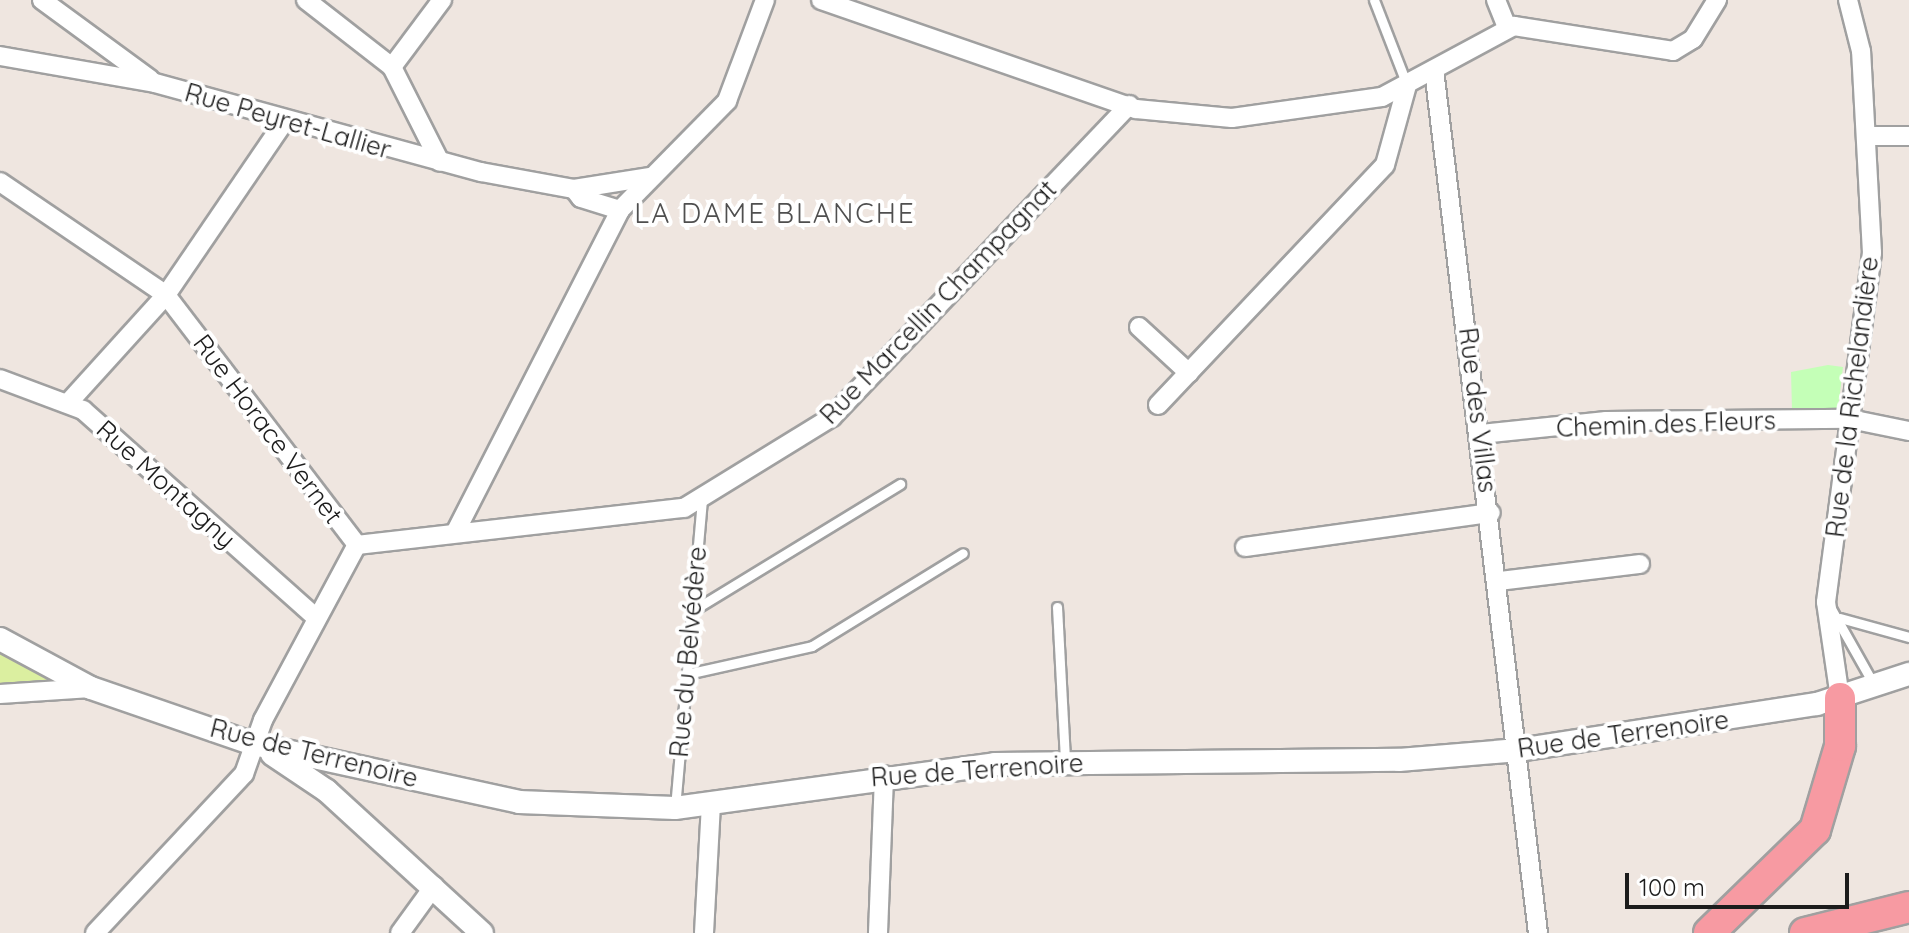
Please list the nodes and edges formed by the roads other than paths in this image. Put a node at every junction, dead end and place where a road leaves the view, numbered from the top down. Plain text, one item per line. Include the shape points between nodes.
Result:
1 (42, 0) edge
2 (306, 0) edge
3 (442, 0) edge
4 (765, 0) edge
5 (821, 0) edge
6 (1374, 0) edge
7 (1496, 0) edge
8 (1717, 0) edge
9 (1848, 0) edge
10 (1507, 27) junction
11 (0, 56) edge
12 (392, 67) junction
13 (1434, 70) junction
14 (155, 83) junction
15 (1407, 85) junction
16 (1129, 105) junction
17 (284, 122) junction
18 (1866, 136) junction
19 (1909, 136) edge
20 (440, 162) junction
21 (650, 177) junction
22 (0, 182) edge
23 (574, 189) junction
24 (620, 210) junction
25 (166, 295) junction
26 (1139, 327) dead end
27 (1189, 373) junction
28 (0, 379) edge
29 (69, 402) junction
30 (1158, 405) dead end
31 (1850, 419) junction
32 (1909, 431) edge
33 (1481, 434) junction
34 (900, 484) dead end
35 (702, 497) junction
36 (1491, 513) junction
37 (456, 531) junction
38 (357, 545) junction
39 (1245, 547) dead end
40 (963, 553) dead end
41 (1640, 564) dead end
42 (1499, 581) junction
43 (1057, 607) dead end
44 (692, 611) junction
45 (1832, 613) junction
46 (315, 617) junction
47 (1909, 637) edge
48 (0, 639) edge
49 (687, 674) junction
50 (1909, 674) edge
51 (91, 688) junction
52 (1875, 688) junction
53 (1909, 691) edge
54 (0, 694) edge
55 (1840, 698) junction
56 (254, 744) junction
57 (1519, 750) junction
58 (1065, 762) junction
59 (884, 775) junction
60 (711, 804) junction
61 (675, 808) junction
62 (434, 886) junction
63 (1909, 907) edge
64 (95, 933) edge
65 (400, 933) edge
66 (482, 933) edge
67 (704, 933) edge
68 (878, 933) edge
69 (1538, 933) edge
70 (1709, 933) edge
71 (1805, 933) edge

1 - 14 street
2 - 12 street
3 - 12 street
4 - 21 street via 727,101
5 - 16 street
6 - 15 lane
7 - 10 street
8 - 10 street via 1693,39 1673,51 1550,27
9 - 18 street, Rue de la Richelandière via 1861,51
10 - 13 street
11 - 14 street, Rue Peyret-Lallier
12 - 20 street
13 - 15 street
13 - 33 street, Rue des Villas
14 - 17 street, Rue Peyret-Lallier
15 - 16 street via 1382,97 1232,118
15 - 27 street via 1385,165
16 - 35 street, Rue Marcellin Champagnat via 832,417
17 - 20 street, Rue Peyret-Lallier
17 - 25 street
18 - 19 street
18 - 31 street, Rue de la Richelandière via 1872,253
20 - 23 street, Rue Peyret-Lallier
21 - 23 street, Rue Peyret-Lallier
21 - 24 street
22 - 25 street, Rue Horace Vernet
23 - 24 street, Rue Peyret-Lallier via 581,198
24 - 37 street
25 - 29 street
25 - 38 street, Rue Horace Vernet
26 - 27 street
27 - 30 street
28 - 29 street, Rue Montagny
29 - 46 street, Rue Montagny
31 - 32 street, Chemin des Fleurs
31 - 33 street, Chemin des Fleurs via 1606,421
31 - 45 street, Rue de la Richelandière
33 - 36 street, Rue des Villas
34 - 44 lane
35 - 37 street, Rue Marcellin Champagnat via 684,508
35 - 44 lane, Rue du Belvédère
36 - 39 street
36 - 42 street, Rue des Villas
37 - 38 street, Rue Marcellin Champagnat
38 - 46 street, Rue Horace Vernet
40 - 49 lane via 812,646
41 - 42 street
42 - 57 street, Rue des Villas
43 - 58 lane
44 - 49 lane, Rue du Belvédère
45 - 47 lane
45 - 52 lane
45 - 55 street, Rue de la Richelandière
46 - 56 street, Rue Horace Vernet
48 - 51 street, Rue de Terrenoire
49 - 61 lane, Rue du Belvédère
50 - 52 street, Rue de Terrenoire
51 - 54 street
51 - 56 street, Rue de Terrenoire
52 - 53 street, Rue de Terrenoire
52 - 55 street, Rue de Terrenoire
55 - 57 street, Rue de Terrenoire
55 - 70 highway via 1840,746 1815,830
56 - 61 street, Rue de Terrenoire via 519,802
56 - 62 street via 299,768
56 - 64 street, Rue Horace Vernet via 244,774
57 - 58 street, Rue de Terrenoire via 1399,760
57 - 69 street, Rue des Villas
58 - 59 street, Rue de Terrenoire
59 - 60 street, Rue de Terrenoire
59 - 68 street
60 - 61 street, Rue de Terrenoire
60 - 67 street
62 - 65 street
62 - 66 street
63 - 71 highway

